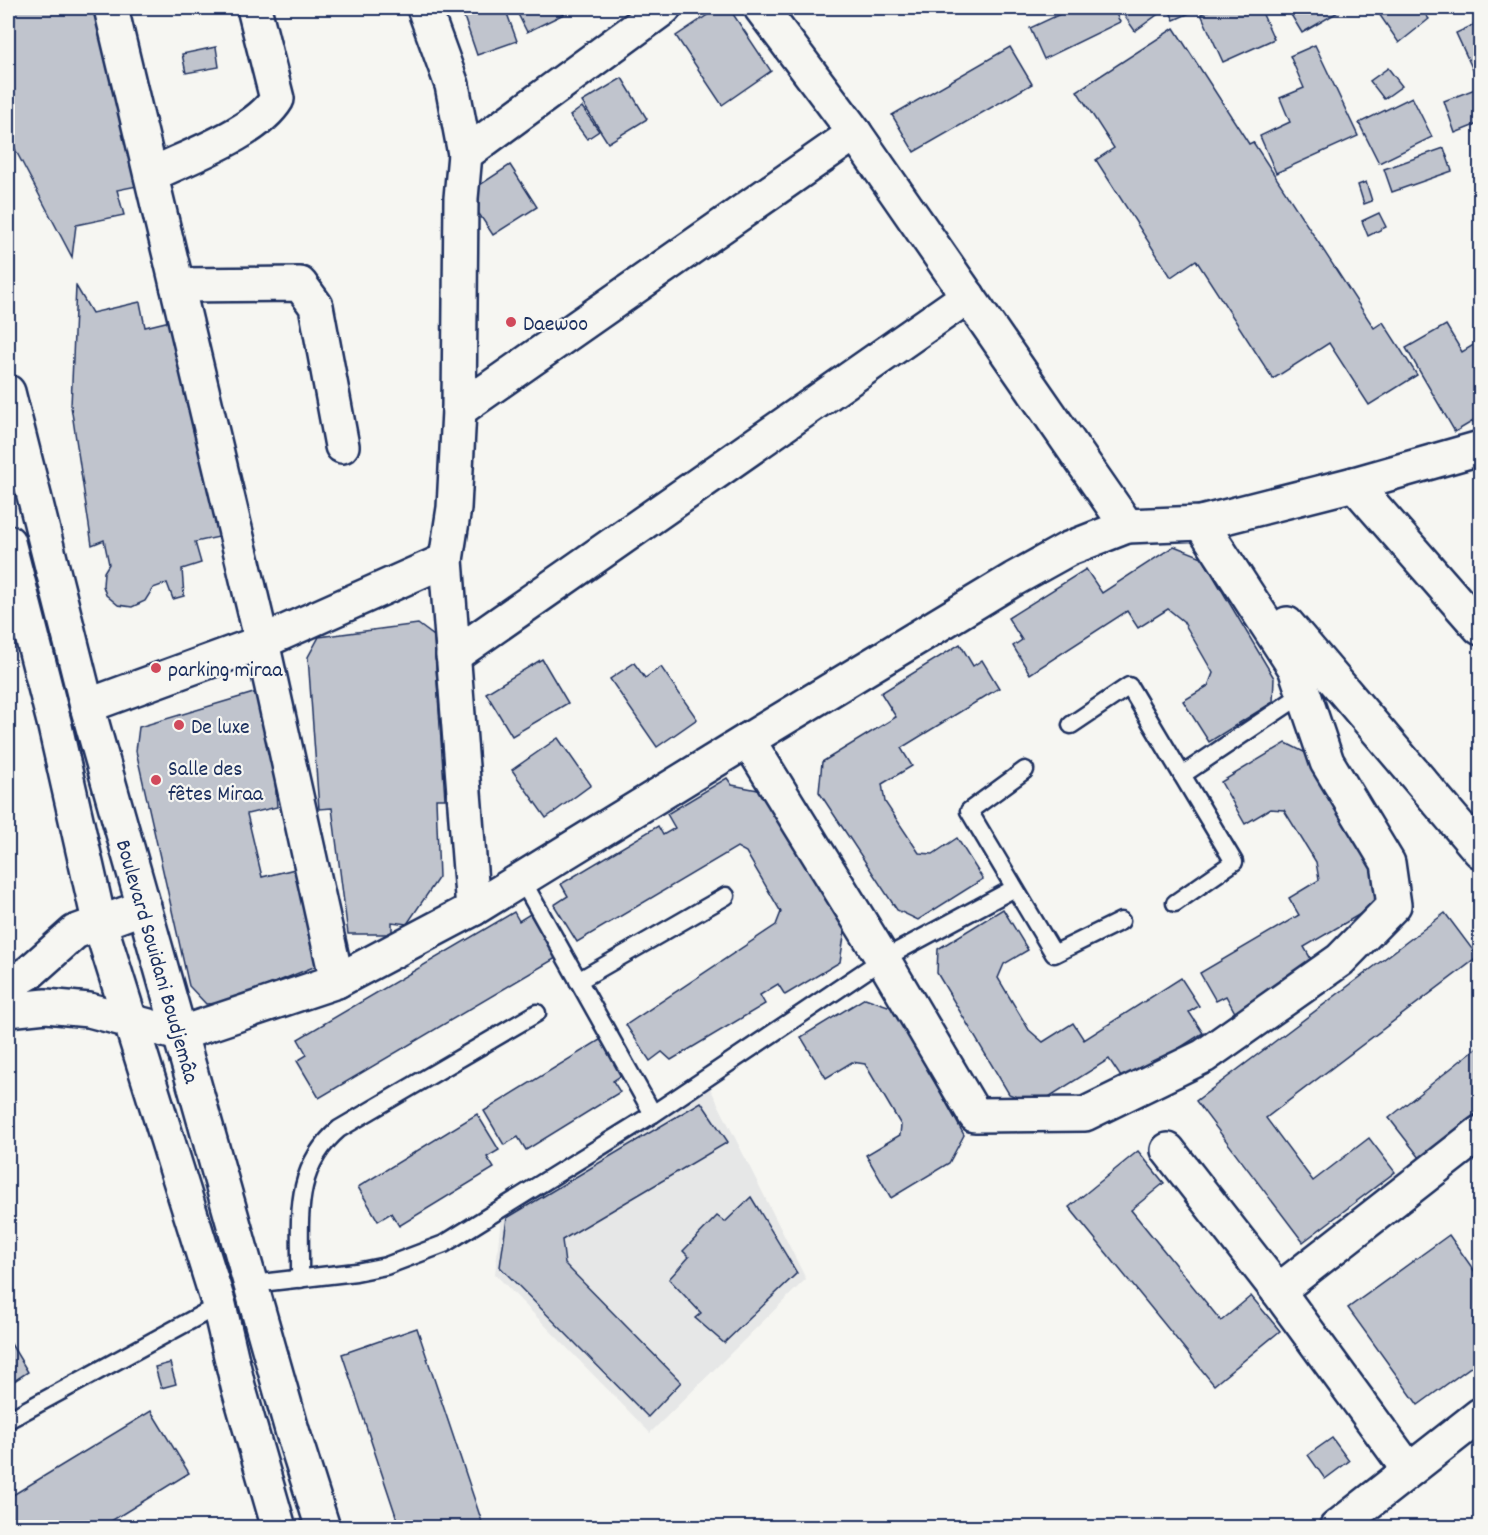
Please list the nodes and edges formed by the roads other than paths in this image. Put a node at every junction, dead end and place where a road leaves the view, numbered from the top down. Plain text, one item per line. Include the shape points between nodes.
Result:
1 (111, 8) edge
2 (255, 8) edge
3 (424, 8) edge
4 (664, 8) edge
5 (761, 8) edge
6 (855, 133) junction
7 (465, 154) junction
8 (151, 175) junction
9 (177, 285) junction
10 (968, 296) junction
11 (8, 392) edge
12 (459, 410) junction
13 (342, 446) dead end
14 (1480, 448) edge
15 (1354, 484) junction
16 (1201, 523) junction
17 (1127, 526) junction
18 (8, 542) edge
19 (446, 560) junction
20 (1480, 628) edge
21 (262, 642) junction
22 (453, 656) junction
23 (1304, 693) junction
24 (87, 706) junction
25 (1071, 724) dead end
26 (748, 740) junction
27 (1025, 770) dead end
28 (1182, 775) junction
29 (1480, 851) edge
30 (522, 880) junction
31 (1013, 889) junction
32 (726, 896) dead end
33 (1175, 903) dead end
34 (144, 907) junction
35 (473, 909) junction
36 (99, 921) junction
37 (1121, 921) dead end
38 (883, 958) junction
39 (337, 981) junction
40 (578, 981) junction
41 (8, 985) edge
42 (8, 1010) edge
43 (537, 1012) dead end
44 (131, 1020) junction
45 (180, 1034) junction
46 (653, 1114) junction
47 (1480, 1133) edge
48 (1168, 1150) dead end
49 (300, 1279) junction
50 (252, 1284) junction
51 (1278, 1291) junction
52 (219, 1305) junction
53 (1480, 1415) edge
54 (8, 1420) edge
55 (1408, 1469) junction
56 (279, 1527) edge
57 (323, 1527) edge
58 (1336, 1527) edge

1 - 8 street
2 - 8 street via 277,99 269,112 250,127
3 - 7 street via 452,85
4 - 7 street
5 - 6 street
6 - 10 street
6 - 12 street
7 - 12 street via 460,198
8 - 9 street
9 - 13 street via 300,284 316,306
9 - 21 street
10 - 17 street
10 - 22 street
11 - 24 street, Boulevard Souidani Boudjemâa
12 - 19 street via 454,508
14 - 15 street
15 - 16 street
15 - 20 street
16 - 17 street
16 - 23 street via 1295,668
16 - 29 street
17 - 26 street via 1068,549 1014,579
18 - 36 street, Boulevard Souidani Boudjemâa
19 - 21 street
19 - 22 street
21 - 24 street
21 - 39 street
22 - 35 street
23 - 28 lane
23 - 38 street via 1327,762 1388,863 1394,905 1340,960 1204,1056 1084,1114 975,1115
24 - 34 street, Boulevard Souidani Boudjemâa
25 - 28 lane via 1129,686
26 - 30 street
26 - 38 street
27 - 31 lane via 969,811
28 - 33 lane via 1234,862
30 - 35 street
30 - 40 lane
31 - 37 lane via 1054,954
31 - 38 lane
32 - 40 lane
34 - 36 street
34 - 45 street, Boulevard Souidani Boudjemâa
35 - 39 street
36 - 41 street via 69,936 30,972
36 - 44 street, Boulevard Souidani Boudjemâa
38 - 46 lane
39 - 45 street
40 - 46 lane
42 - 44 street via 68,1007
43 - 49 lane via 339,1129 324,1142 303,1185
44 - 45 street
44 - 52 street, Boulevard Souidani Boudjemâa
45 - 50 street, Boulevard Souidani Boudjemâa
46 - 49 lane via 444,1244 386,1266
47 - 51 street
48 - 51 street
49 - 50 lane
50 - 57 street, Boulevard Souidani Boudjemâa
51 - 55 street
52 - 54 lane
52 - 56 street, Boulevard Souidani Boudjemâa
53 - 55 street
55 - 58 street

